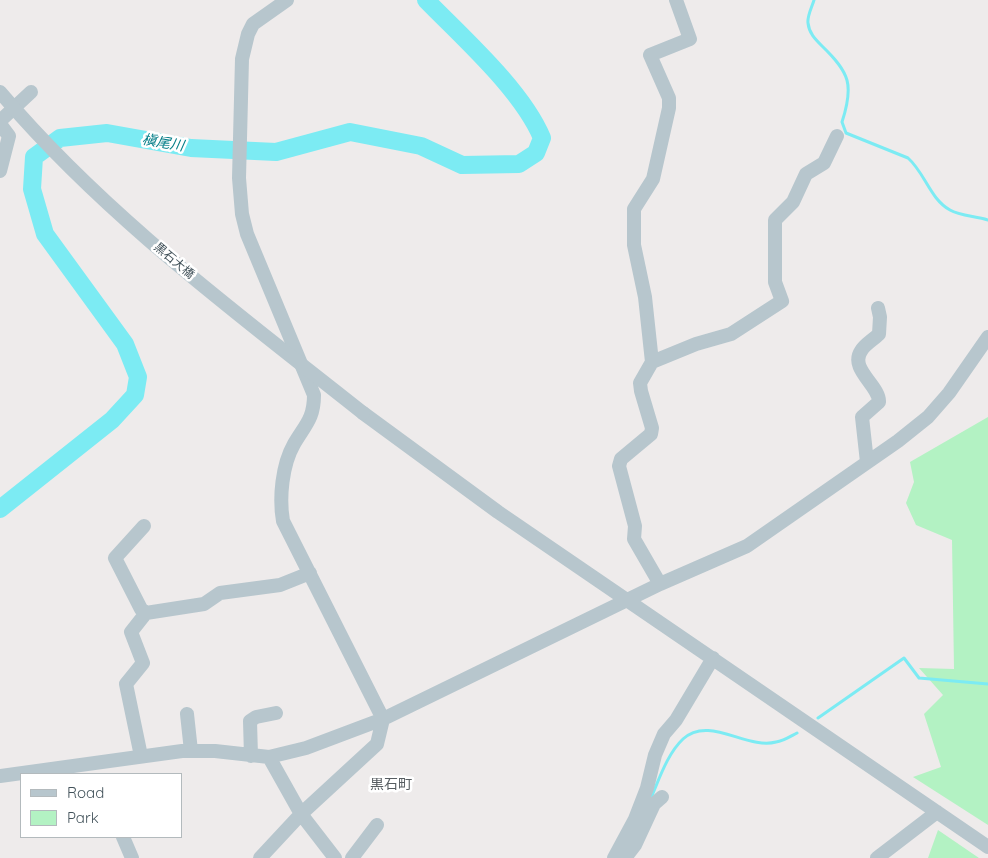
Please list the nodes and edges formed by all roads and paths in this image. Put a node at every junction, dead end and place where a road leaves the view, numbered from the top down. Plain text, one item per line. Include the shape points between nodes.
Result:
1 (287, 0) edge
2 (676, 0) edge
3 (0, 92) edge
4 (31, 92) dead end
5 (0, 122) edge
6 (837, 136) dead end
7 (0, 171) edge
8 (878, 308) dead end
9 (988, 337) edge
10 (652, 362) junction
11 (867, 462) junction
12 (144, 526) dead end
13 (310, 573) junction
14 (660, 584) junction
15 (629, 599) junction
16 (146, 613) junction
17 (713, 658) junction
18 (276, 713) dead end
19 (187, 714) dead end
20 (383, 719) junction
21 (191, 751) junction
22 (141, 756) junction
23 (251, 756) junction
24 (269, 757) junction
25 (94, 769) edge
26 (40, 773) edge
27 (20, 775) edge
28 (0, 776) edge
29 (662, 797) dead end
30 (937, 812) junction
31 (301, 814) junction
32 (378, 824) dead end
33 (123, 838) edge
34 (988, 847) edge
35 (625, 851) edge
36 (132, 858) edge
37 (260, 858) edge
38 (336, 858) edge
39 (352, 858) edge
40 (614, 858) edge
41 (877, 858) edge

1 - 13 street via 253,24 248,34 242,59 239,178 247,234 314,395 310,420 291,452 280,503 283,521
2 - 10 street via 690,40 650,54 669,98 669,108 652,179 634,209 634,244 645,297
3 - 15 street, 黒石大橋, bridge via 74,172 185,271 363,413 498,512
4 - 5 street
5 - 7 street via 10,136
6 - 10 street via 824,163 806,174 792,202 775,220 775,282 782,301 731,334
8 - 11 street via 879,334 860,352 858,359 860,369 879,396 879,402 862,417
9 - 11 street via 938,406 898,441
10 - 14 street via 640,383 651,434 621,459 619,473 635,526 634,539
11 - 14 street via 747,546
12 - 16 street via 115,558
13 - 16 street via 280,585 220,593 204,604
13 - 20 street
14 - 15 street
15 - 17 street, 黒石大橋
15 - 20 street
16 - 22 street via 131,632 143,663 126,684
17 - 30 street, 黒石大橋
17 - 35 street via 664,734
18 - 23 street via 256,716 250,721
19 - 21 street
20 - 24 street via 306,748
20 - 31 street via 378,744
21 - 22 street
21 - 23 street
22 - 25 street
23 - 24 street
24 - 31 street
25 - 26 street
27 - 28 street
29 - 35 street via 654,804
30 - 34 street, 黒石大橋
30 - 41 street
31 - 37 street
31 - 38 street
32 - 39 street
33 - 36 street
35 - 40 street

